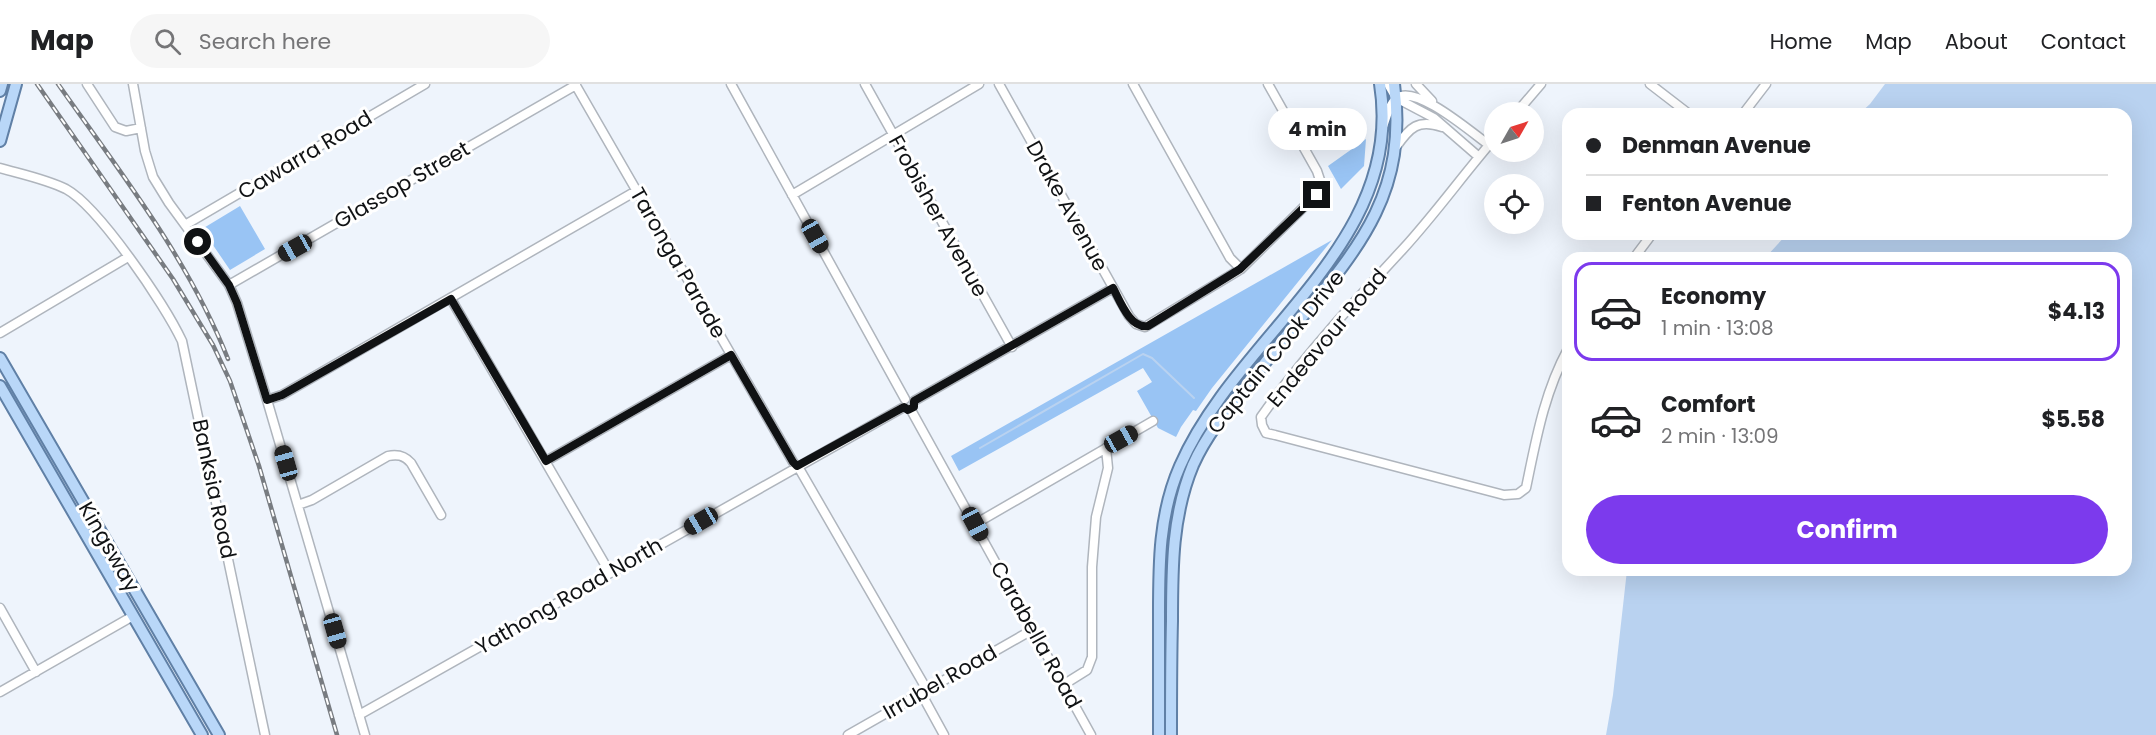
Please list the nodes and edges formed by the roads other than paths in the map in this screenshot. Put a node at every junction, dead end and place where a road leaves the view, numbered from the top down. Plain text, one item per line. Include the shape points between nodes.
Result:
1 (2, 84) edge
2 (16, 84) edge
3 (87, 84) edge
4 (133, 84) edge
5 (425, 84) edge
6 (731, 84) edge
7 (865, 84) edge
8 (979, 84) edge
9 (999, 84) edge
10 (1132, 84) edge
11 (1268, 84) edge
12 (1380, 84) edge
13 (1388, 84) edge
14 (1394, 84) edge
15 (1416, 84) edge
16 (1541, 84) edge
17 (1650, 84) edge
18 (1766, 84) edge
19 (575, 85) edge
20 (412, 87) edge
21 (0, 91) edge
22 (1396, 98) junction
23 (1526, 102) edge
24 (1681, 108) edge
25 (1748, 108) edge
26 (1440, 110) junction
27 (1383, 127) junction
28 (141, 128) junction
29 (1449, 129) junction
30 (893, 135) junction
31 (1484, 138) edge
32 (0, 141) edge
33 (1396, 147) junction
34 (1484, 151) edge
35 (1479, 157) junction
36 (0, 168) edge
37 (636, 191) junction
38 (792, 195) junction
39 (185, 225) junction
40 (1648, 240) edge
41 (1639, 252) edge
42 (128, 257) junction
43 (1240, 269) junction
44 (229, 285) junction
45 (1113, 288) junction
46 (451, 299) junction
47 (0, 333) edge
48 (1012, 347) junction
49 (731, 355) junction
50 (0, 358) edge
51 (1562, 360) edge
52 (0, 386) edge
53 (267, 400) junction
54 (909, 404) junction
55 (1153, 422) dead end
56 (1106, 448) junction
57 (546, 461) junction
58 (797, 466) junction
59 (298, 505) junction
60 (441, 515) dead end
61 (975, 524) junction
62 (610, 573) junction
63 (0, 608) edge
64 (145, 609) junction
65 (133, 616) junction
66 (1032, 630) junction
67 (36, 672) junction
68 (1063, 685) junction
69 (0, 692) edge
70 (924, 692) junction
71 (359, 715) junction
72 (202, 735) edge
73 (219, 735) edge
74 (265, 735) edge
75 (365, 735) edge
76 (848, 735) edge
77 (944, 735) edge
78 (1091, 735) edge
79 (1159, 735) edge
80 (1171, 735) edge

1 - 21 main road
2 - 32 main road
3 - 28 street via 115,127 126,131
4 - 28 street
5 - 20 street, Cawarra Road
6 - 38 street, Carabella Road
7 - 30 street, Frobisher Avenue
8 - 30 street
9 - 45 street, Drake Avenue
10 - 43 street via 1230,258
11 - 43 street via 1322,186
12 - 27 main road, Captain Cook Drive
13 - 22 street
14 - 22 main road, Captain Cook Drive
15 - 26 street, Endeavour Road
16 - 23 street
17 - 24 street
18 - 25 street
19 - 37 street, Taronga Parade
19 - 44 street, Glassop Street
20 - 39 street, Cawarra Road
22 - 26 street, Endeavour Road via 1416,97
22 - 27 street
22 - 29 street
22 - 33 main road, Captain Cook Drive
26 - 31 street, Endeavour Road
27 - 79 main road, Captain Cook Drive via 1374,178 1350,231 1212,407 1179,468 1167,503 1159,565
28 - 39 street via 153,177
29 - 33 street via 1419,124
29 - 35 street
30 - 38 street
30 - 48 street, Frobisher Avenue
33 - 80 main road, Captain Cook Drive via 1385,190 1367,232 1335,278 1224,412 1193,465 1176,526 1172,560
34 - 35 street, Endeavour Road
35 - 51 street, Endeavour Road via 1279,392 1261,417 1262,425 1266,433 1504,495 1518,494 1526,488 1542,410
36 - 42 street, Banksia Road via 65,188 94,214
37 - 46 street
37 - 49 street, Taronga Parade
38 - 54 street, Carabella Road
39 - 44 street
40 - 41 street
42 - 47 street
42 - 74 street, Banksia Road via 174,325 187,357
43 - 45 street, Drake Avenue via 1148,326 1139,326 1129,316
44 - 53 street
45 - 48 street, Yathong Road North
46 - 53 street
46 - 57 street
48 - 54 street, Yathong Road North
49 - 57 street
49 - 58 street, Taronga Parade
50 - 64 main road, Kingsway
52 - 65 main road, Kingsway
53 - 59 street
54 - 58 street, Yathong Road North
54 - 61 street, Carabella Road
55 - 56 street
56 - 61 street
56 - 68 street via 1107,472 1097,512 1094,547 1092,657 1087,670
57 - 62 street
58 - 62 street, Yathong Road North
58 - 70 street, Taronga Parade
59 - 60 street via 388,456 397,455 411,463
59 - 71 street
61 - 66 street, Carabella Road
62 - 71 street, Yathong Road North
63 - 67 street
64 - 65 main road
64 - 73 main road, Kingsway
65 - 67 street
65 - 72 main road, Kingsway
66 - 68 street, Carabella Road
66 - 70 street, Irrubel Road
67 - 69 street
68 - 78 street, Carabella Road
70 - 76 street, Irrubel Road
70 - 77 street, Taronga Parade
71 - 75 street

